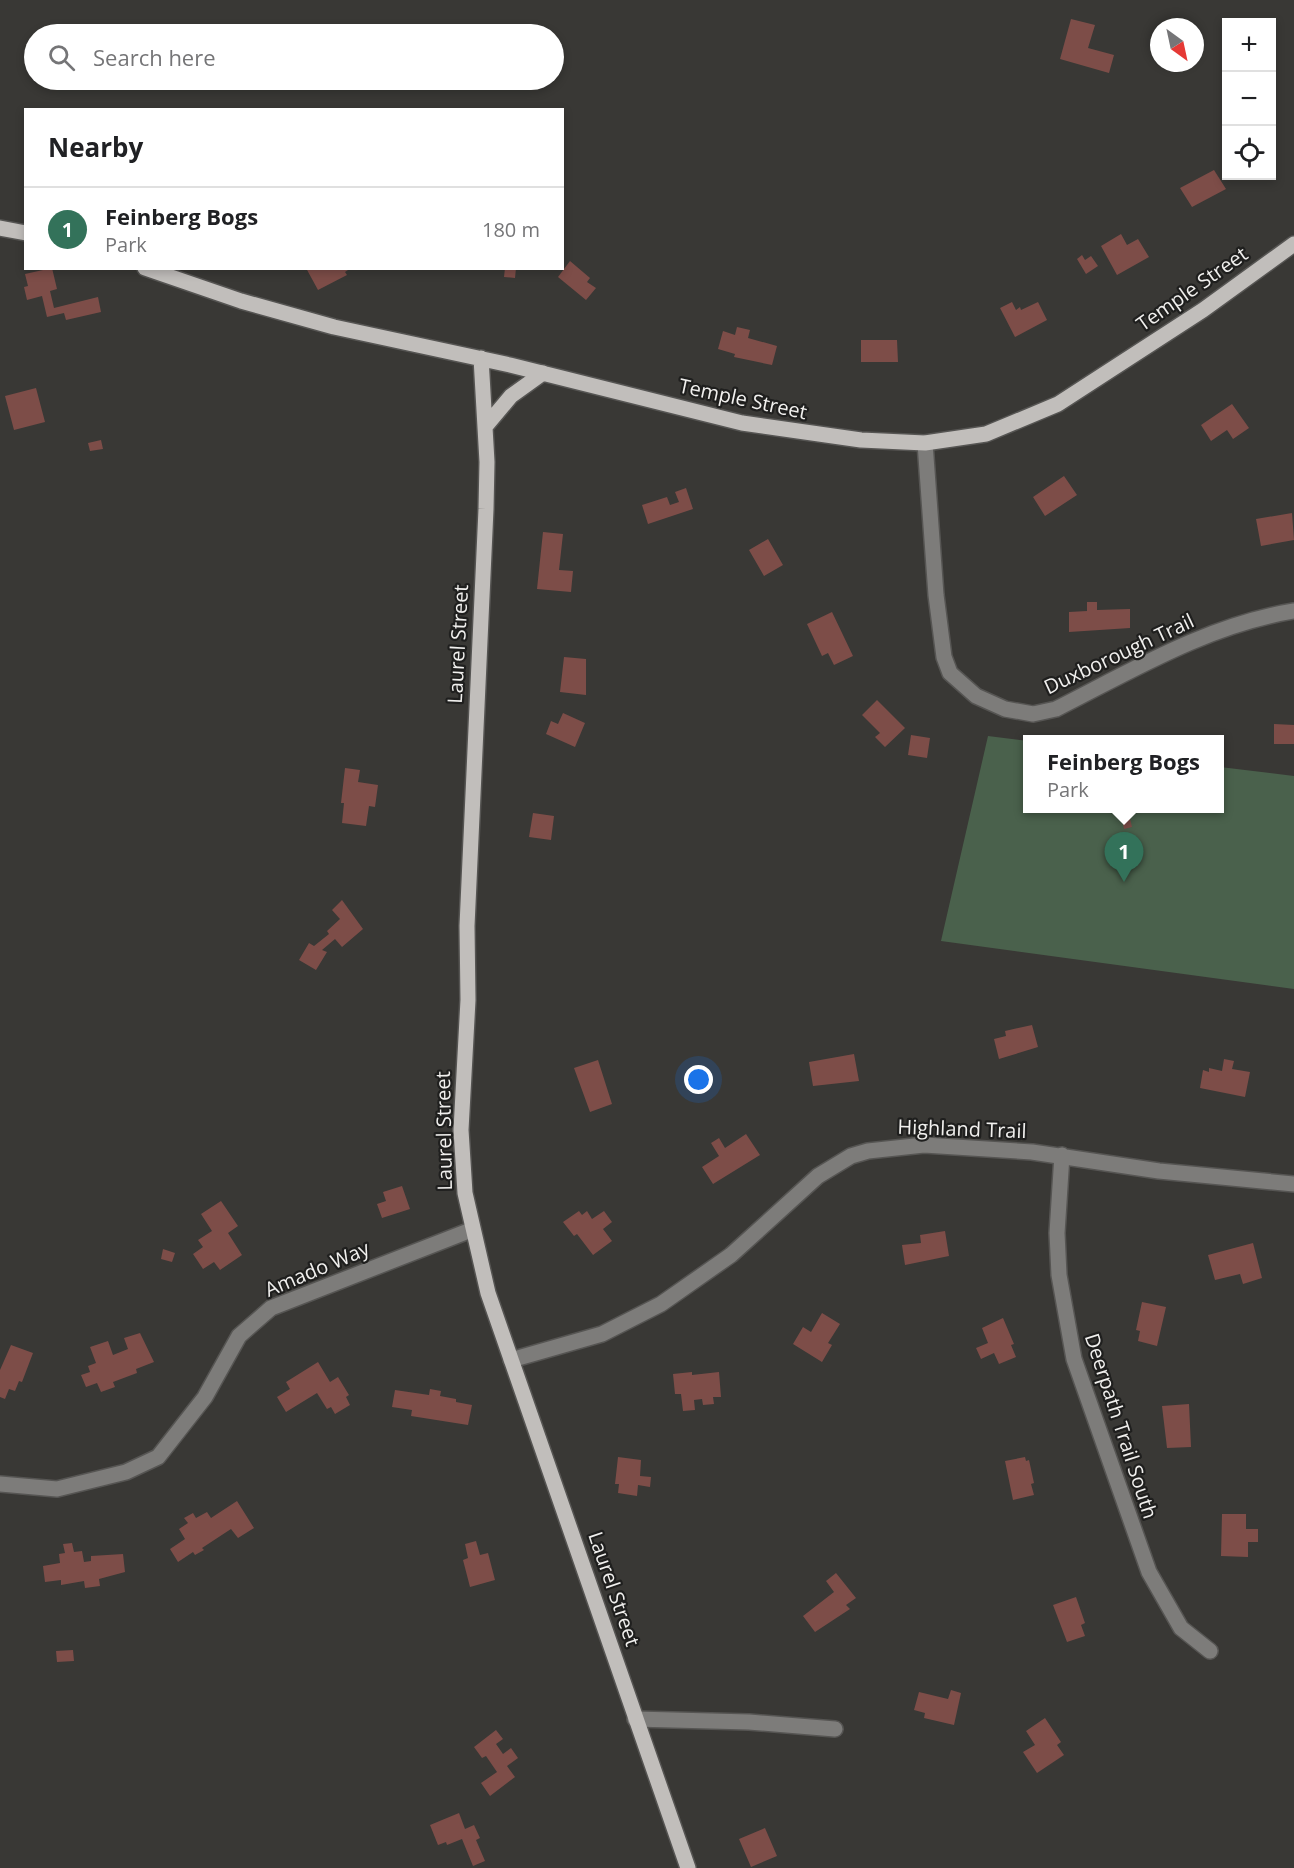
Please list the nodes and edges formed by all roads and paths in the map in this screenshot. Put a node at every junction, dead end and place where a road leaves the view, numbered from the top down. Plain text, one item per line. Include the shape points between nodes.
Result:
1 (0, 228) edge
2 (24, 233) edge
3 (1294, 244) edge
4 (151, 270) edge
5 (481, 358) junction
6 (543, 373) junction
7 (486, 427) junction
8 (925, 443) junction
9 (1294, 611) edge
10 (1062, 1155) junction
11 (1294, 1184) edge
12 (471, 1230) junction
13 (511, 1360) junction
14 (0, 1484) edge
15 (1210, 1651) dead end
16 (635, 1719) junction
17 (835, 1729) dead end
18 (688, 1868) edge

1 - 2 main road
3 - 8 main road, Temple Street via 1203,310 1058,404 986,434
4 - 5 main road, Temple Street via 303,319
5 - 6 main road, Temple Street
5 - 7 main road, Laurel Street
6 - 7 main road via 511,396
6 - 8 main road, Temple Street via 771,429
7 - 12 main road, Laurel Street via 461,1130 462,1171
8 - 9 street, Duxborough Trail via 944,657 950,673 962,686 992,704 1033,714 1056,709 1203,637 1255,619
10 - 11 street, Highland Trail via 1160,1171
10 - 13 street, Highland Trail via 924,1145 884,1147 852,1156 802,1188 738,1250 661,1304 602,1334
10 - 15 street, Deerpath Trail South via 1057,1243 1074,1359 1149,1572 1181,1628
12 - 13 main road, Laurel Street
12 - 14 street, Amado Way via 271,1308 239,1336 205,1396 158,1457 126,1472 57,1489
13 - 16 main road, Laurel Street
16 - 17 street
16 - 18 main road, Laurel Street

